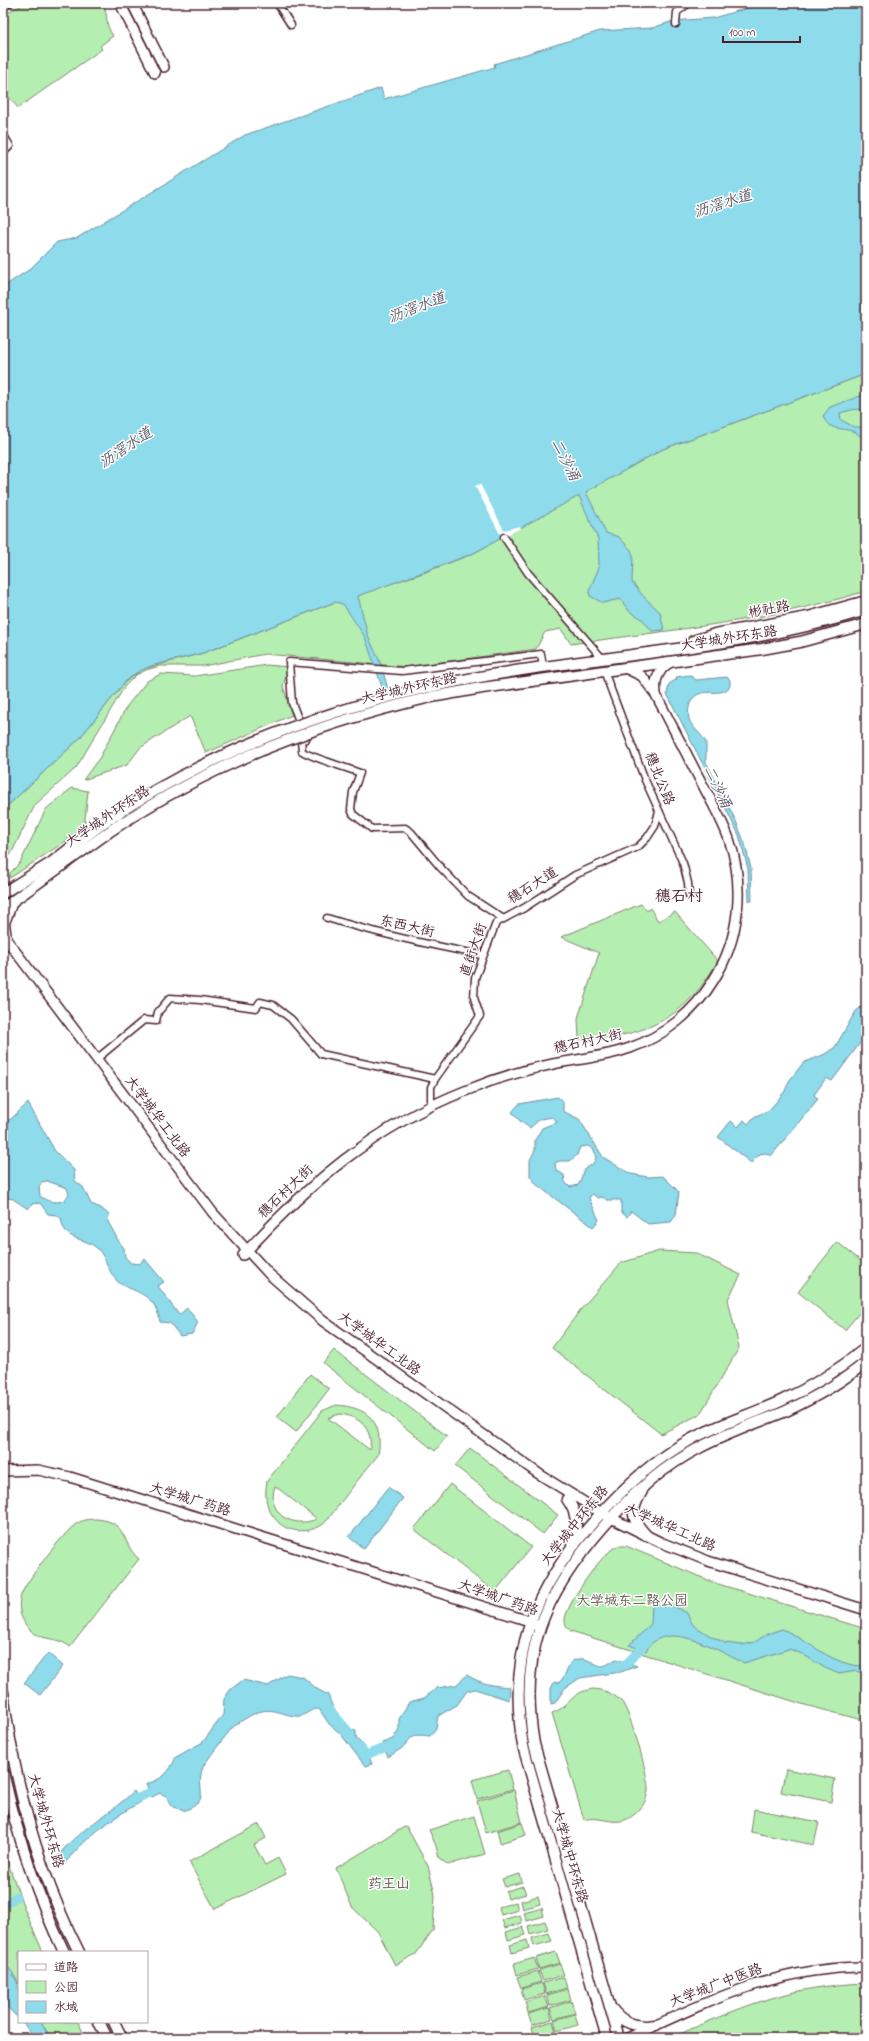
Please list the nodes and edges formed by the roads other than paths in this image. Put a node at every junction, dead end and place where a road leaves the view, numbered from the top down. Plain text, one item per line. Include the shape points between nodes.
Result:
1 (10, 3) edge
2 (120, 3) edge
3 (132, 3) edge
4 (278, 3) edge
5 (689, 3) edge
6 (3, 6) edge
7 (676, 24) dead end
8 (291, 25) dead end
9 (164, 67) dead end
10 (155, 72) dead end
11 (3, 134) edge
12 (3, 153) edge
13 (504, 537) dead end
14 (866, 601) edge
15 (866, 610) edge
16 (866, 624) edge
17 (772, 634) junction
18 (678, 647) junction
19 (774, 647) junction
20 (602, 658) junction
21 (671, 662) junction
22 (542, 666) junction
23 (624, 668) junction
24 (604, 671) junction
25 (656, 695) junction
26 (659, 811) junction
27 (3, 893) edge
28 (689, 896) dead end
29 (15, 899) junction
30 (3, 908) edge
31 (327, 918) dead end
32 (502, 918) junction
33 (4, 939) edge
34 (482, 956) junction
35 (99, 1057) dead end
36 (435, 1079) junction
37 (431, 1104) dead end
38 (245, 1253) junction
39 (866, 1348) edge
40 (866, 1362) edge
41 (3, 1471) edge
42 (3, 1477) edge
43 (646, 1483) junction
44 (567, 1499) junction
45 (599, 1515) junction
46 (609, 1520) junction
47 (646, 1535) junction
48 (570, 1549) junction
49 (866, 1610) edge
50 (866, 1616) edge
51 (529, 1624) junction
52 (540, 1628) junction
53 (3, 1692) edge
54 (3, 1772) edge
55 (64, 1951) edge
56 (79, 1951) edge
57 (866, 1967) edge
58 (866, 1972) edge
59 (609, 2005) junction
60 (100, 2023) edge
61 (114, 2023) edge
62 (656, 2025) junction
63 (107, 2038) edge
64 (122, 2038) edge
65 (607, 2038) edge
66 (619, 2038) edge
67 (628, 2038) edge
68 (640, 2038) edge

1 - 6 street
2 - 10 main road
3 - 9 main road
4 - 8 street
5 - 7 street via 676,12
11 - 12 street via 10,146
13 - 20 street via 526,570
14 - 18 main road, 彬社路 via 798,620 709,635
15 - 17 main road, 大学城外环东路
16 - 19 main road, 大学城外环东路
17 - 18 main road, 大学城外环东路
17 - 19 main road via 778,635 780,639
18 - 20 main road, 大学城外环东路
19 - 21 main road, 大学城外环东路
20 - 22 main road, 大学城外环东路
21 - 23 main road, 大学城外环东路
21 - 25 main road via 658,675 655,683
22 - 27 main road, 大学城外环东路, bridge via 429,686 349,707 250,743 173,780 107,820 51,863
22 - 32 street, 穗石大道 via 541,654 407,671 289,662 290,696 306,739 301,740 303,753 360,773 353,792 353,814 372,828 405,828 416,836 441,868 468,896
23 - 24 main road, 大学城外环东路
23 - 25 main road, 穗石村大街 via 642,676
24 - 26 street, 穗北公路
24 - 29 main road, 大学城外环东路, bridge via 431,697 336,722 242,758 182,786 113,829
25 - 38 main road, 穗石村大街 via 730,841 736,867 738,902 733,936 722,965 704,994 670,1027 636,1046 537,1068 490,1082 442,1101 394,1125 319,1178
26 - 28 street, 穗北公路 via 683,863
26 - 32 street, 穗石大道 via 654,826 638,847 575,875 524,908
29 - 30 main road, 大学城外环东路
29 - 33 main road via 5,919
31 - 34 street, 东西大街 via 388,936
32 - 34 street, 直街大街 via 494,924
33 - 38 main road, 大学城华工北路 via 194,1190
34 - 36 street, 直街大街 via 474,986 480,1016
35 - 36 street via 144,1020 156,1021 158,1012 170,998 256,1008 260,1002 273,1005 291,1019 320,1054
36 - 37 street via 431,1087
38 - 44 main road, 大学城华工北路 via 286,1296 333,1335
38 - 45 main road, 大学城华工北路 via 341,1335
39 - 45 main road, 大学城中环东路 via 842,1367 809,1387 681,1445 634,1480
40 - 43 main road, 大学城中环东路 via 839,1382 805,1401 694,1450
41 - 51 main road, 大学城广药路 via 31,1470 70,1477
42 - 51 main road, 大学城广药路 via 37,1476 64,1481
43 - 46 main road, 大学城中环东路
43 - 47 main road via 633,1513 637,1525
44 - 45 main road, 大学城华工北路
44 - 48 main road via 575,1511 577,1522
45 - 46 main road, 大学城华工北路
45 - 48 main road, 大学城中环东路
46 - 47 main road, 大学城华工北路
46 - 50 main road, 大学城华工北路 via 658,1547 706,1566
46 - 52 main road, 大学城中环东路 via 566,1573
47 - 49 main road, 大学城华工北路 via 730,1569
48 - 51 main road, 大学城中环东路 via 547,1583
51 - 52 main road, 大学城广药路
51 - 65 main road, 大学城中环东路 via 518,1687 523,1746
52 - 59 main road, 大学城中环东路 via 529,1680 534,1744
53 - 56 main road, 大学城外环东路 via 11,1744 30,1824 49,1884
54 - 55 main road, 大学城外环东路 via 28,1864
57 - 62 main road, 大学城广中医路 via 802,1972 754,1984
58 - 68 main road, 大学城广中医路 via 803,1977 756,1988
59 - 62 main road via 628,2023
59 - 66 main road, 大学城中环东路
60 - 63 main road
61 - 64 main road
62 - 67 main road, 大学城广中医路

